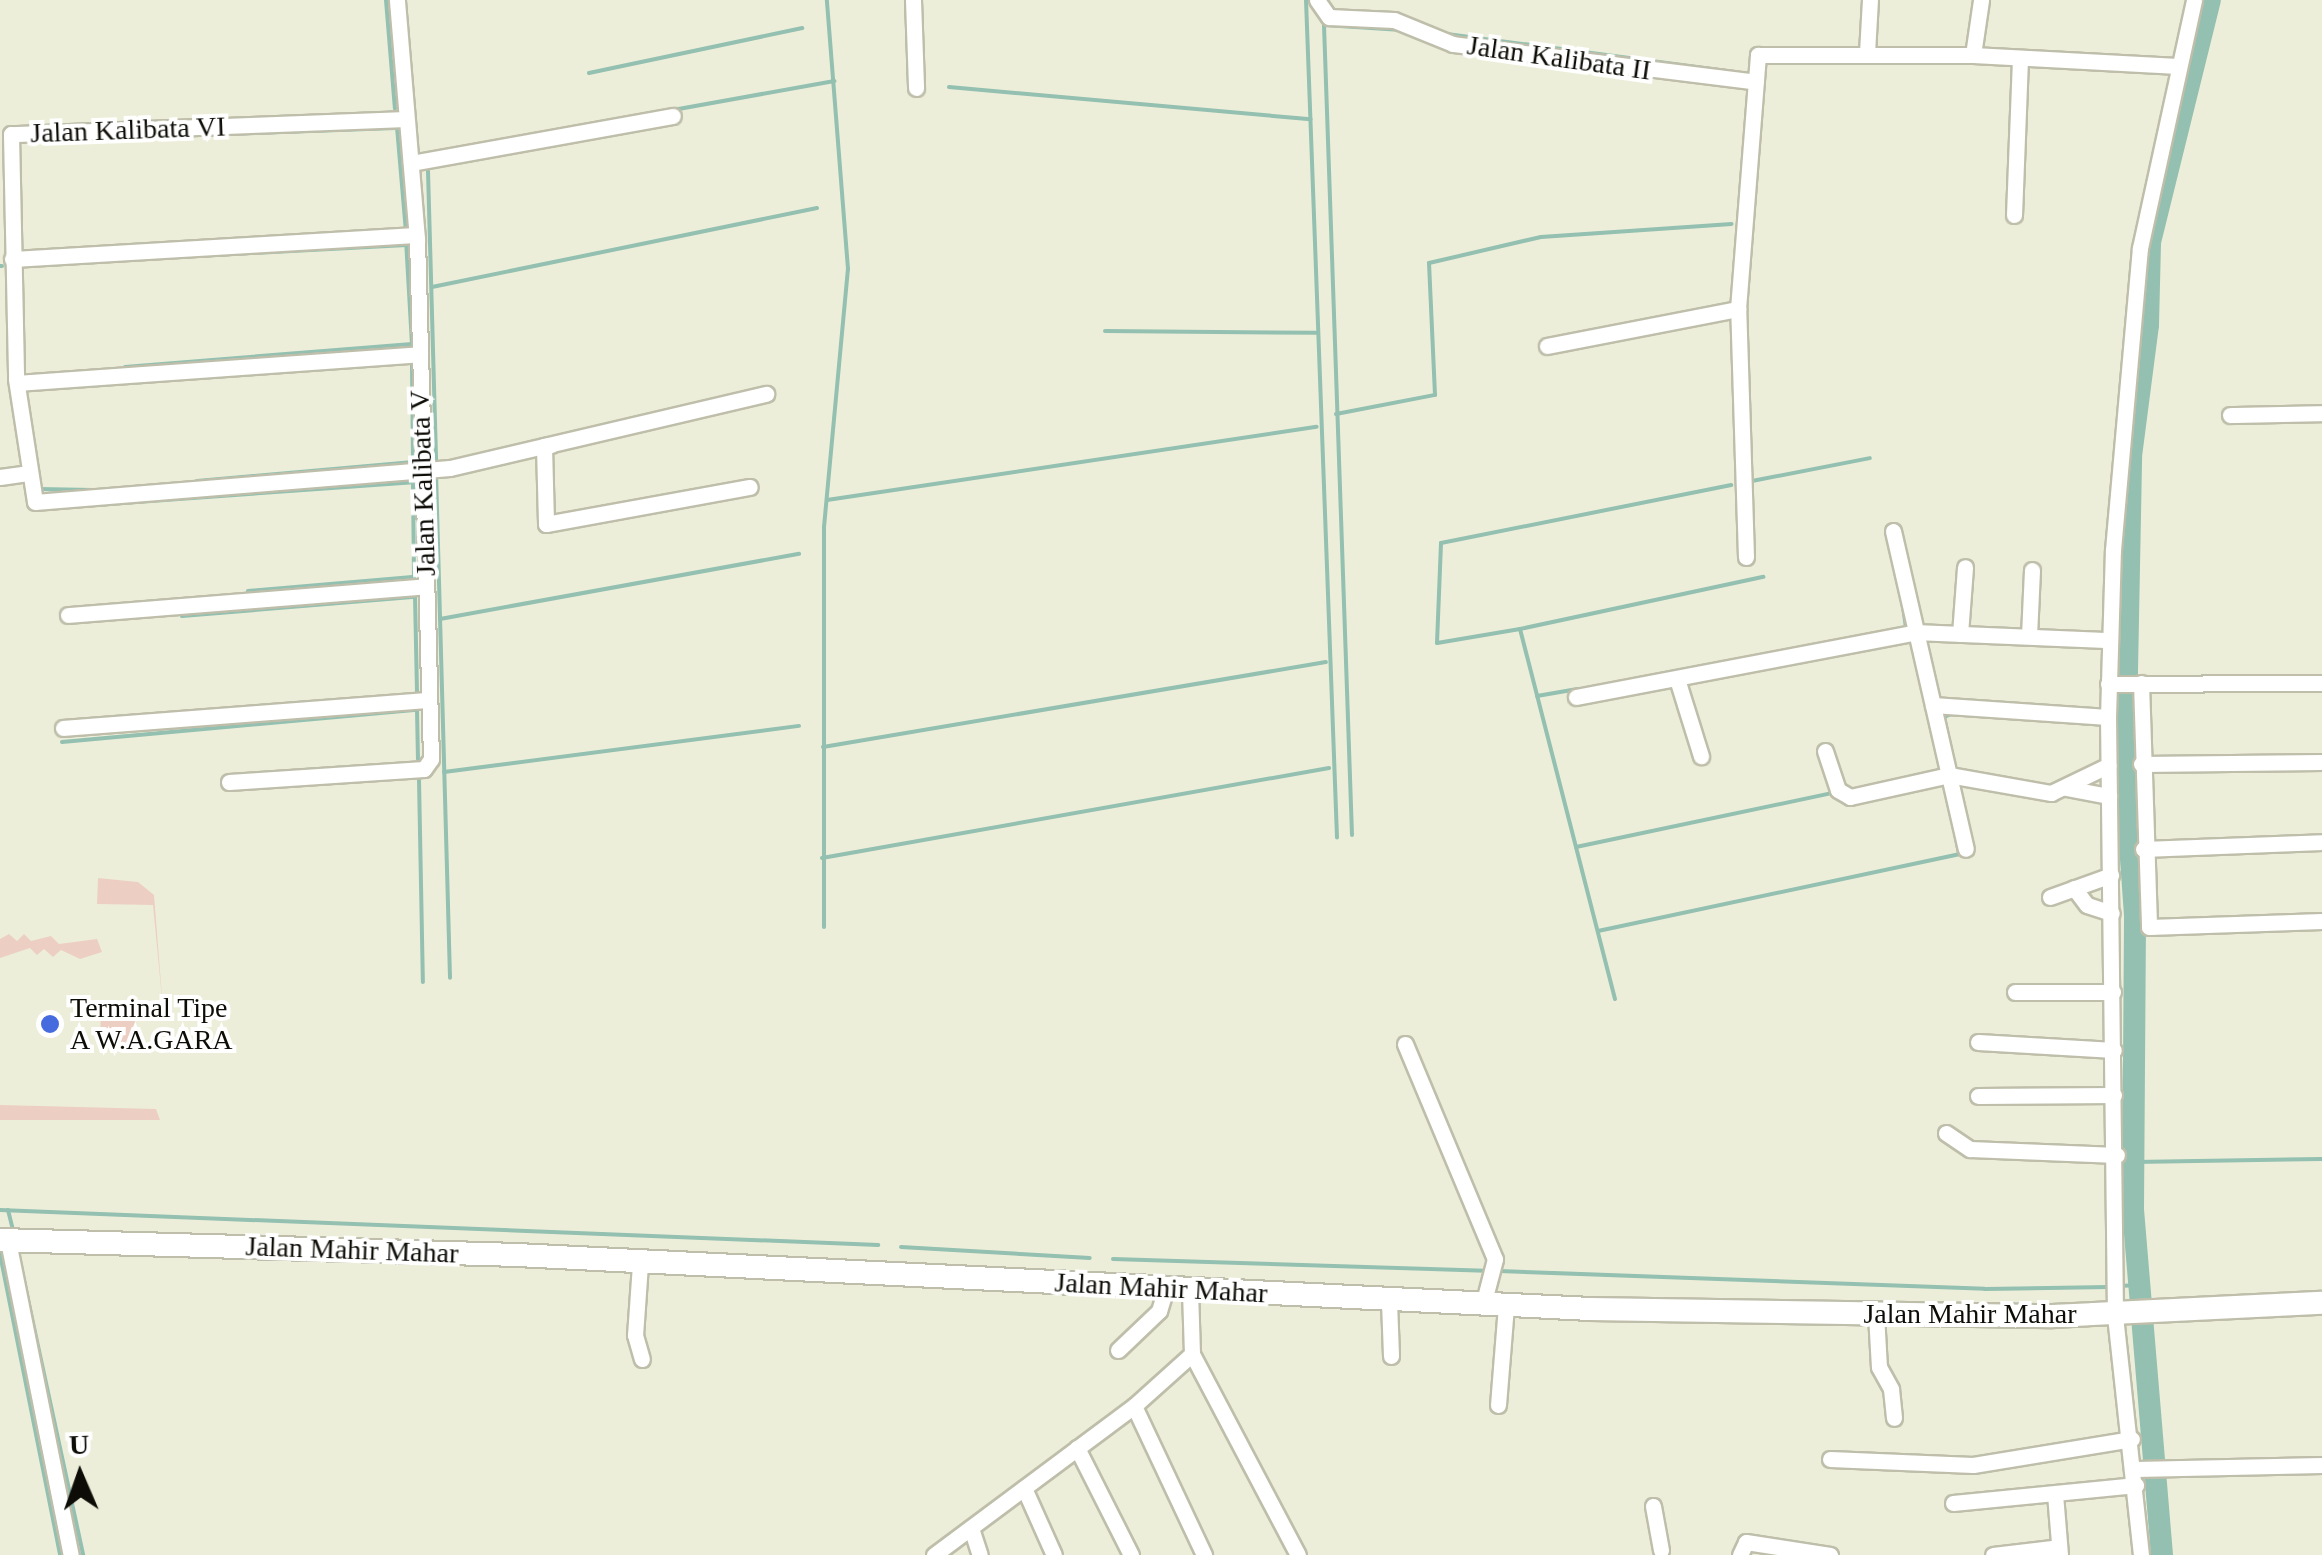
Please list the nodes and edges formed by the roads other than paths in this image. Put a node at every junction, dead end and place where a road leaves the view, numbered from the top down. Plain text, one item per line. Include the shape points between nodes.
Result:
1 (398, 0) edge
2 (913, 0) edge
3 (1318, 0) edge
4 (1870, 0) edge
5 (1981, 0) edge
6 (2194, 0) edge
7 (1867, 53) junction
8 (1973, 55) junction
9 (2020, 58) junction
10 (2178, 66) junction
11 (1756, 82) junction
12 (916, 88) dead end
13 (673, 116) dead end
14 (406, 119) junction
15 (411, 163) junction
16 (2014, 215) dead end
17 (416, 236) junction
18 (12, 259) junction
19 (1738, 309) junction
20 (1548, 346) dead end
21 (419, 354) junction
22 (17, 383) junction
23 (766, 394) dead end
24 (2322, 413) edge
25 (2230, 415) dead end
26 (544, 446) junction
27 (432, 470) junction
28 (28, 472) junction
29 (0, 477) edge
30 (750, 488) dead end
31 (1893, 531) dead end
32 (1746, 557) dead end
33 (1965, 567) dead end
34 (2032, 570) dead end
35 (426, 586) junction
36 (68, 615) dead end
37 (1916, 632) junction
38 (1960, 634) junction
39 (2029, 636) junction
40 (2110, 640) junction
41 (1677, 679) junction
42 (2322, 683) edge
43 (2126, 684) junction
44 (1576, 698) dead end
45 (429, 700) junction
46 (1933, 705) junction
47 (2108, 717) junction
48 (63, 728) dead end
49 (1825, 751) dead end
50 (1702, 756) dead end
51 (2322, 762) edge
52 (2141, 764) junction
53 (2109, 765) junction
54 (1949, 774) junction
55 (230, 782) dead end
56 (2066, 788) junction
57 (2110, 796) junction
58 (2322, 842) edge
59 (1966, 848) dead end
60 (2143, 849) junction
61 (2111, 875) junction
62 (2074, 888) junction
63 (2050, 897) dead end
64 (2112, 913) junction
65 (2322, 921) edge
66 (2015, 992) dead end
67 (2113, 992) junction
68 (1978, 1042) dead end
69 (1405, 1044) dead end
70 (2114, 1050) junction
71 (2114, 1095) junction
72 (1978, 1096) dead end
73 (1946, 1133) dead end
74 (2117, 1155) junction
75 (4, 1240) edge
76 (640, 1264) junction
77 (1166, 1288) junction
78 (1190, 1288) junction
79 (1389, 1301) junction
80 (2322, 1303) edge
81 (1494, 1305) junction
82 (1876, 1314) junction
83 (2120, 1314) junction
84 (1118, 1350) dead end
85 (1192, 1354) junction
86 (1391, 1356) dead end
87 (642, 1359) dead end
88 (1498, 1405) dead end
89 (1134, 1406) junction
90 (1894, 1418) dead end
91 (2132, 1439) junction
92 (1077, 1448) junction
93 (1830, 1459) dead end
94 (2322, 1465) edge
95 (2139, 1474) junction
96 (1024, 1488) junction
97 (2054, 1494) junction
98 (1952, 1503) dead end
99 (1653, 1506) dead end
100 (972, 1528) junction
101 (2059, 1551) edge
102 (1656, 1553) edge
103 (70, 1555) edge
104 (934, 1555) edge
105 (980, 1555) edge
106 (1054, 1555) edge
107 (1131, 1555) edge
108 (1204, 1555) edge
109 (1298, 1555) edge
110 (1740, 1555) edge
111 (1830, 1555) edge
112 (1993, 1555) edge
113 (2141, 1555) edge

1 - 14 street, Jalan Kalibata V
2 - 12 street
3 - 11 street, Jalan Kalibata II via 1329,17 1400,21 1453,44
4 - 7 street
5 - 8 street
6 - 10 street
7 - 8 street
7 - 11 street via 1760,53
8 - 9 street
9 - 10 street
9 - 16 street
10 - 40 street via 2129,332
11 - 19 street
13 - 15 street
14 - 15 street, Jalan Kalibata V
14 - 18 street, Jalan Kalibata VI via 14,133
15 - 17 street, Jalan Kalibata V
17 - 18 street
17 - 21 street, Jalan Kalibata V
18 - 22 street, Jalan Kalibata VI
19 - 20 street
19 - 32 street
21 - 22 street
21 - 27 street, Jalan Kalibata V
22 - 28 street, Jalan Kalibata VI
23 - 26 street
24 - 25 street
26 - 27 street
26 - 30 street via 546,524
27 - 28 street via 38,503
27 - 35 street, Jalan Kalibata V
28 - 29 street
31 - 37 street
33 - 38 street
34 - 39 street
35 - 36 street
35 - 45 street, Jalan Kalibata V
37 - 38 street
37 - 41 street
37 - 46 street
38 - 39 street
39 - 40 street
40 - 43 street
41 - 44 street
41 - 50 street
42 - 43 street
43 - 47 street
43 - 52 street
45 - 48 street
45 - 55 street, Jalan Kalibata V via 431,760 424,769
46 - 47 street
46 - 54 street
47 - 53 street
49 - 54 street via 1845,797
51 - 52 street
52 - 60 street
53 - 56 street
53 - 57 street
54 - 56 street via 2051,793
54 - 59 street
56 - 57 street
57 - 61 street
58 - 60 street
60 - 65 street via 2150,927
61 - 62 street
61 - 64 street
62 - 63 street
62 - 64 street via 2087,905
64 - 67 street
66 - 67 street
67 - 70 street
68 - 70 street
69 - 81 street via 1495,1259
70 - 71 street
71 - 72 street
71 - 74 street
73 - 74 street via 1970,1150
74 - 83 street
75 - 76 highway, Jalan Mahir Mahar
75 - 103 street
76 - 77 highway, Jalan Mahir Mahar
76 - 87 street via 635,1335
77 - 78 highway, Jalan Mahir Mahar
77 - 84 street via 1159,1311
78 - 79 highway, Jalan Mahir Mahar
78 - 85 street
79 - 81 highway, Jalan Mahir Mahar
79 - 86 street
80 - 83 highway, Jalan Mahir Mahar
81 - 82 highway, Jalan Mahir Mahar
81 - 88 street
82 - 83 highway, Jalan Mahir Mahar
82 - 90 street via 1878,1367 1891,1389
83 - 91 street
85 - 89 street
85 - 109 street
89 - 92 street
89 - 108 street
91 - 93 street via 1973,1465
91 - 95 street
92 - 96 street
92 - 107 street
94 - 95 street
95 - 97 street
95 - 113 street
96 - 100 street
96 - 106 street
97 - 98 street
97 - 101 street
99 - 102 street
100 - 104 street
100 - 105 street
101 - 112 street
110 - 111 street via 1746,1542

